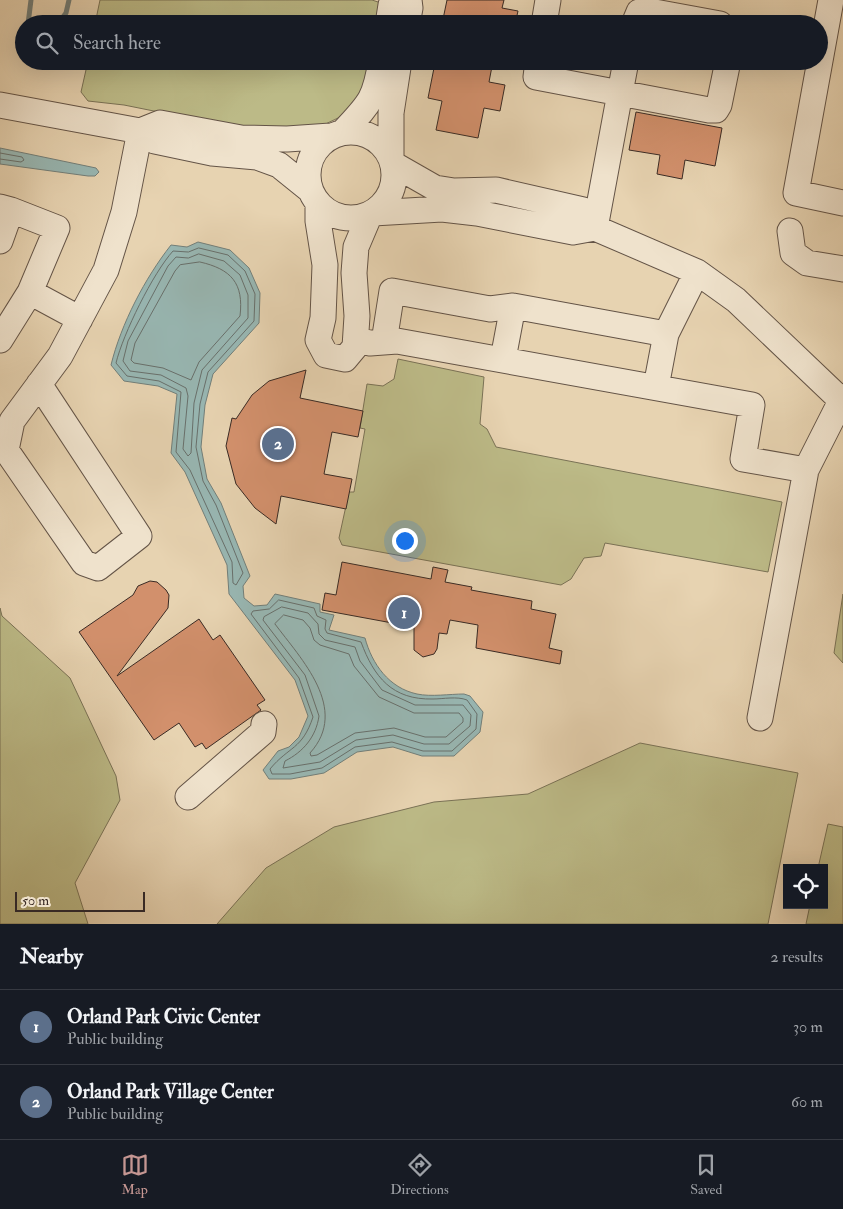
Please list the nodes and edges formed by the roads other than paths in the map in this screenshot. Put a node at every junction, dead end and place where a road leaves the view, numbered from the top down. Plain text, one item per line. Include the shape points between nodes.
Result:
1 (396, 0) edge
2 (409, 0) edge
3 (548, 0) edge
4 (831, 0) edge
5 (390, 15) edge
6 (409, 15) edge
7 (546, 15) edge
8 (637, 15) edge
9 (672, 15) edge
10 (828, 16) edge
11 (380, 70) edge
12 (398, 70) edge
13 (537, 70) edge
14 (624, 70) edge
15 (726, 70) edge
16 (818, 70) edge
17 (620, 93) junction
18 (0, 105) edge
19 (140, 131) junction
20 (337, 134) junction
21 (392, 161) junction
22 (314, 197) junction
23 (843, 203) edge
24 (6, 208) edge
25 (371, 213) junction
26 (595, 228) junction
27 (790, 231) dead end
28 (0, 241) edge
29 (843, 269) edge
30 (696, 272) junction
31 (30, 292) junction
32 (513, 306) junction
33 (80, 319) junction
34 (666, 334) junction
35 (0, 340) edge
36 (356, 340) junction
37 (384, 342) junction
38 (503, 359) junction
39 (39, 384) junction
40 (656, 387) junction
41 (842, 399) edge
42 (806, 470) junction
43 (760, 718) dead end
44 (264, 724) dead end
45 (188, 797) dead end

1 - 5 street
2 - 6 street
3 - 7 street
4 - 10 street
8 - 9 street via 638,12 650,11
11 - 20 street via 377,88 368,104
12 - 21 street via 391,113
13 - 17 street via 536,78
14 - 17 street
15 - 17 street via 716,110
16 - 23 street via 796,192
17 - 26 street
18 - 19 street
19 - 20 street via 160,123 241,138 287,139
19 - 22 street via 155,141 212,153 257,157 279,165
19 - 33 street via 124,212 106,270
20 - 21 street via 367,134 385,148
20 - 22 street via 321,143 309,163 307,177
21 - 25 street via 394,180 390,193 383,204
21 - 26 street via 435,188 496,190 583,210
22 - 25 street via 329,213 344,218 358,218
22 - 36 street via 325,265 323,318 318,340 326,355 345,358 355,347
24 - 28 street
24 - 31 street via 57,228
25 - 26 street via 442,209 573,232
25 - 36 street via 356,247
26 - 30 street
27 - 29 street via 793,253 807,263
30 - 34 street
30 - 41 street via 736,300
31 - 33 street
31 - 35 street
32 - 34 street
32 - 37 street via 490,308 392,291
32 - 38 street
33 - 39 street via 60,356
34 - 40 street
36 - 37 street
37 - 38 street via 397,341
38 - 40 street
39 - 39 street via 12,421 6,450 84,563 98,568 139,536
40 - 42 street via 752,405 742,458
41 - 42 street
42 - 43 street
44 - 45 street via 263,732

